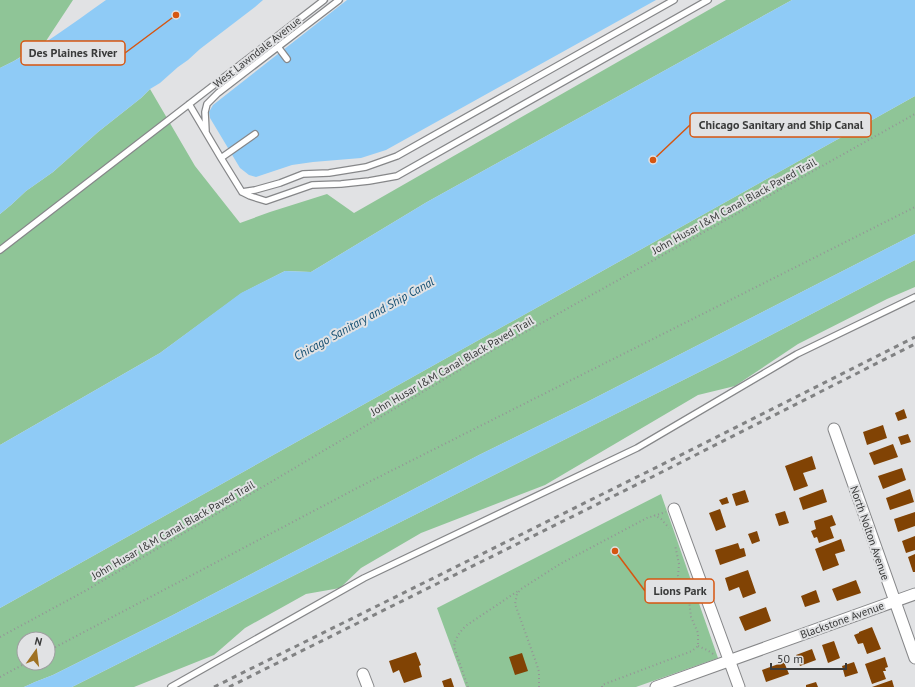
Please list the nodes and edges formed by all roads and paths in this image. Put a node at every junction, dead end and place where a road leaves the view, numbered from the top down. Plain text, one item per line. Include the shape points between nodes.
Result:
1 (324, 0) edge
2 (339, 0) edge
3 (674, 0) edge
4 (708, 0) edge
5 (278, 47) junction
6 (287, 59) dead end
7 (189, 104) junction
8 (915, 114) edge
9 (206, 132) junction
10 (255, 134) dead end
11 (221, 158) junction
12 (242, 192) junction
13 (915, 207) edge
14 (0, 250) edge
15 (915, 297) edge
16 (834, 429) dead end
17 (674, 509) joint
18 (654, 515) junction
19 (672, 531) dead end
20 (675, 541) dead end
21 (520, 589) junction
22 (915, 594) edge
23 (894, 602) junction
24 (0, 637) edge
25 (698, 646) junction
26 (56, 647) edge
27 (915, 658) edge
28 (726, 662) junction
29 (16, 668) edge
30 (363, 674) dead end
31 (0, 677) edge
32 (171, 687) edge
33 (368, 687) edge
34 (468, 687) edge
35 (539, 687) edge
36 (602, 687) edge
37 (656, 687) edge
38 (739, 687) edge

1 - 7 lane, West Lawndale Avenue
2 - 5 lane
3 - 12 lane via 397,156 366,167 303,174 280,183
4 - 12 lane via 397,176 341,184 312,185 266,201
5 - 6 lane
5 - 9 lane via 207,104
7 - 9 lane
7 - 14 lane, West Lawndale Avenue
8 - 24 path, John Husar I&M Canal Black Paved Trail via 495,349 86,591
9 - 11 lane
10 - 11 lane
11 - 12 lane
13 - 26 path via 361,486
15 - 32 lane via 797,354 637,448 364,578
16 - 23 street, North Nolton Avenue
17 - 18 path
17 - 28 street
18 - 19 path
18 - 21 path via 560,564
20 - 25 path via 679,564 678,576 698,633
21 - 34 path via 467,625 457,636 454,647
21 - 35 path via 515,604 537,665
22 - 23 street, Blackstone Avenue
23 - 27 street, North Nolton Avenue
23 - 28 street, Blackstone Avenue
25 - 28 path
25 - 36 path
28 - 37 street, Blackstone Avenue
28 - 38 street
29 - 31 path
30 - 33 street

